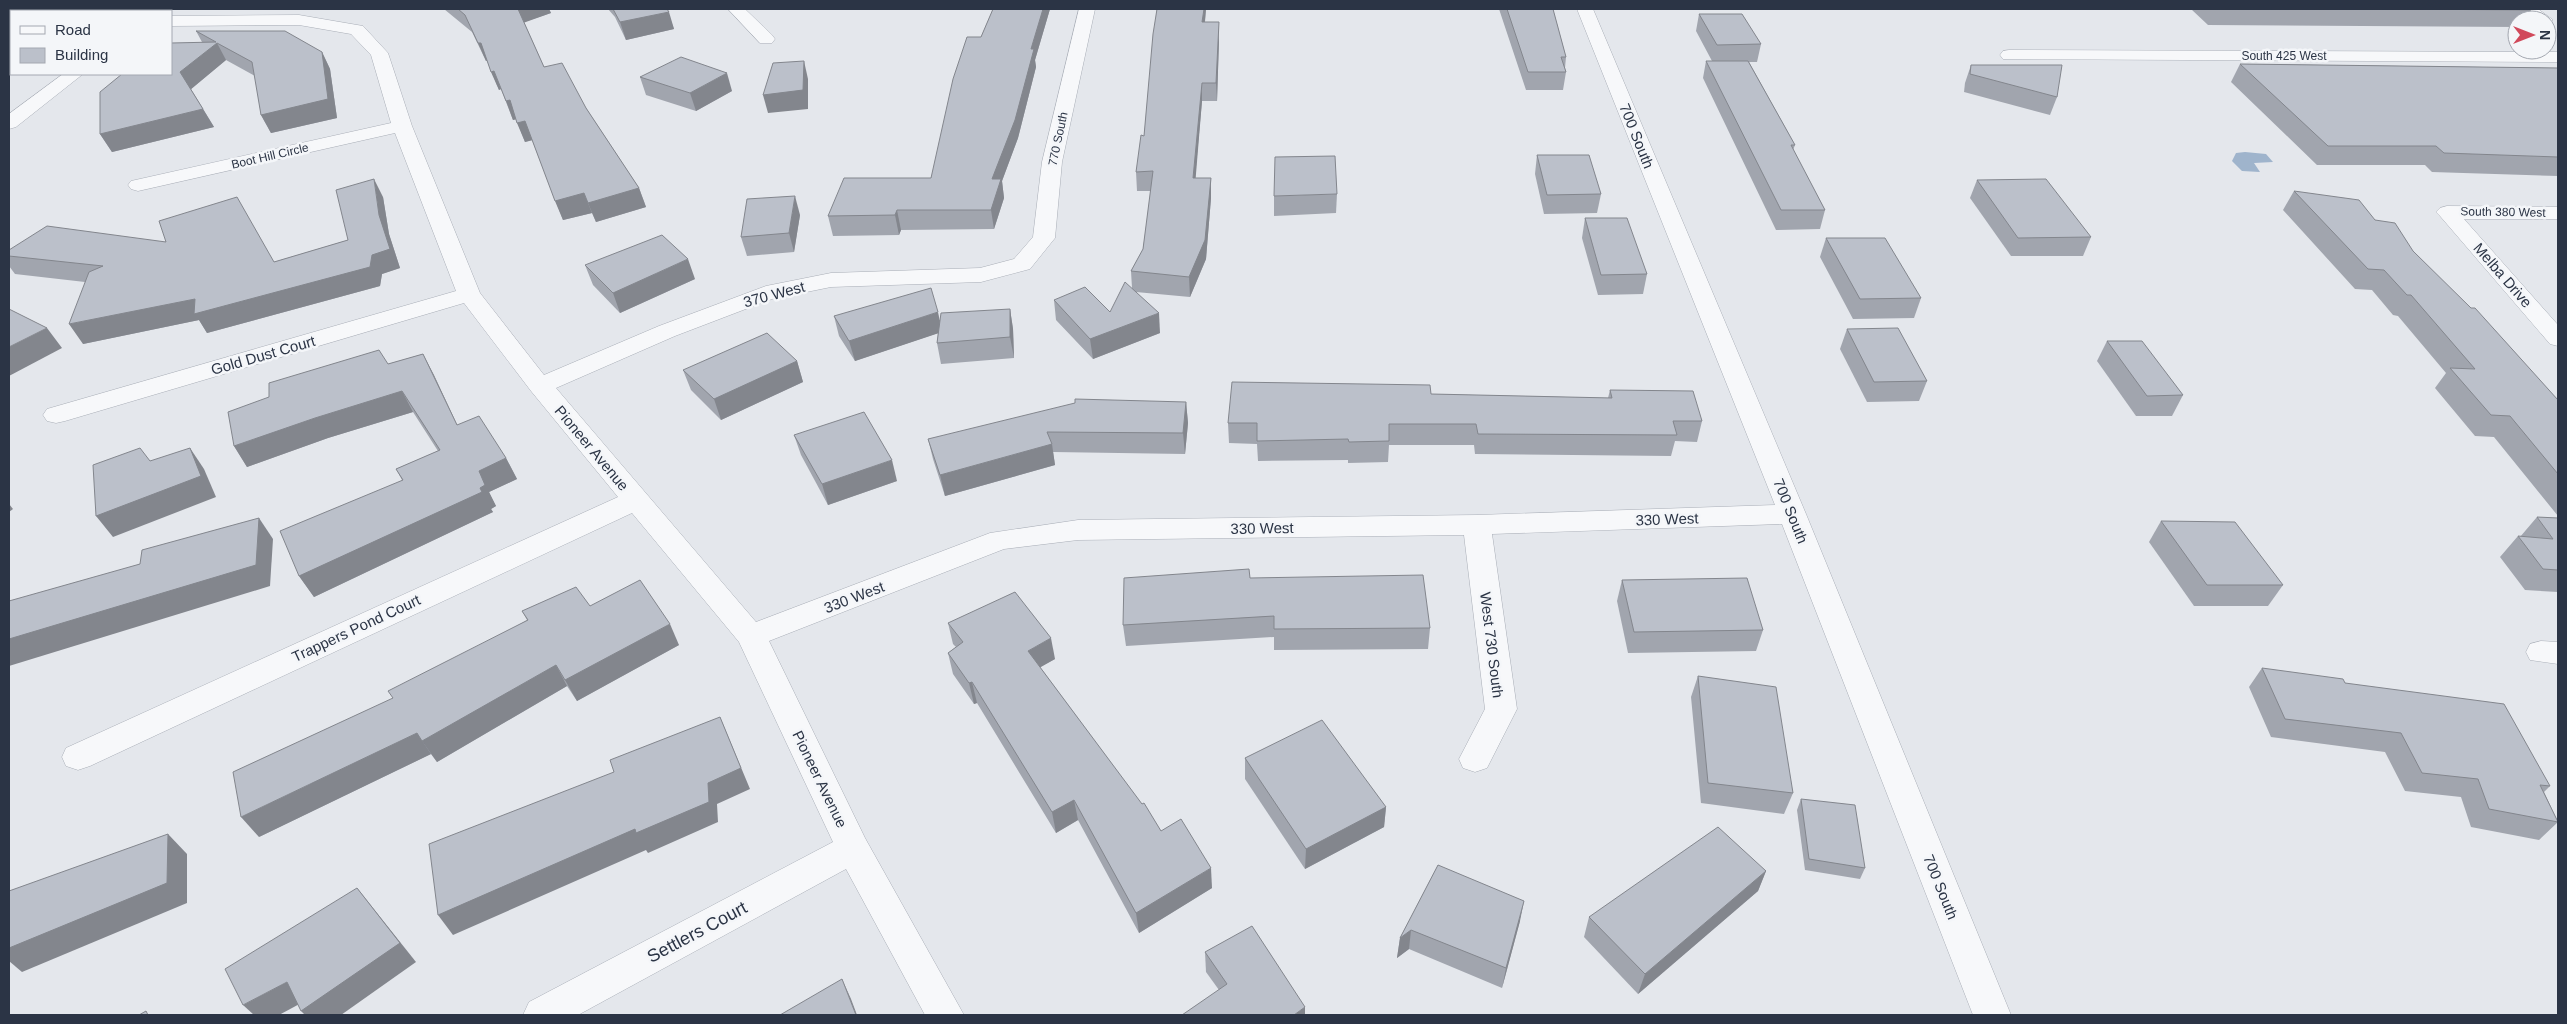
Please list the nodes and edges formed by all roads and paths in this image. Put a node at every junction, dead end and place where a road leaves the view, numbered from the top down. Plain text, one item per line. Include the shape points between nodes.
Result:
1 (736, 9) edge
2 (1087, 9) edge
3 (1585, 9) edge
4 (172, 21) edge
5 (766, 39) dead end
6 (2009, 55) dead end
7 (2558, 57) edge
8 (73, 75) edge
9 (9, 123) edge
10 (402, 126) junction
11 (138, 185) dead end
12 (2447, 212) joint
13 (2558, 213) edge
14 (1022, 264) joint
15 (469, 294) junction
16 (2558, 339) edge
17 (540, 386) junction
18 (56, 415) dead end
19 (635, 500) junction
20 (1792, 514) junction
21 (1477, 525) junction
22 (751, 636) junction
23 (78, 757) dead end
24 (1476, 759) dead end
25 (853, 848) junction
26 (542, 1015) edge
27 (945, 1015) edge
28 (1992, 1015) edge

1 - 5 street
2 - 14 street, 770 South via 1052,162 1044,238
3 - 20 street, 700 South
4 - 10 street, Pioneer Avenue via 299,20 357,30 379,54
6 - 7 street, South 425 West
8 - 9 street
10 - 11 street, Boot Hill Circle
10 - 15 street, Pioneer Avenue
12 - 13 street, South 380 West
12 - 16 street, Melba Drive
14 - 17 street, 370 West via 981,275 831,280 766,293 667,331
15 - 17 street, Pioneer Avenue
15 - 18 street, Gold Dust Court
17 - 19 street, Pioneer Avenue
19 - 22 street, Pioneer Avenue
19 - 23 street, Trappers Pond Court
20 - 21 street, 330 West
20 - 28 street, 700 South
21 - 22 street, 330 West via 1078,530 1000,540
21 - 24 street, West 730 South via 1501,710
22 - 25 street, Pioneer Avenue
25 - 26 street, Settlers Court
25 - 27 street, Pioneer Avenue

